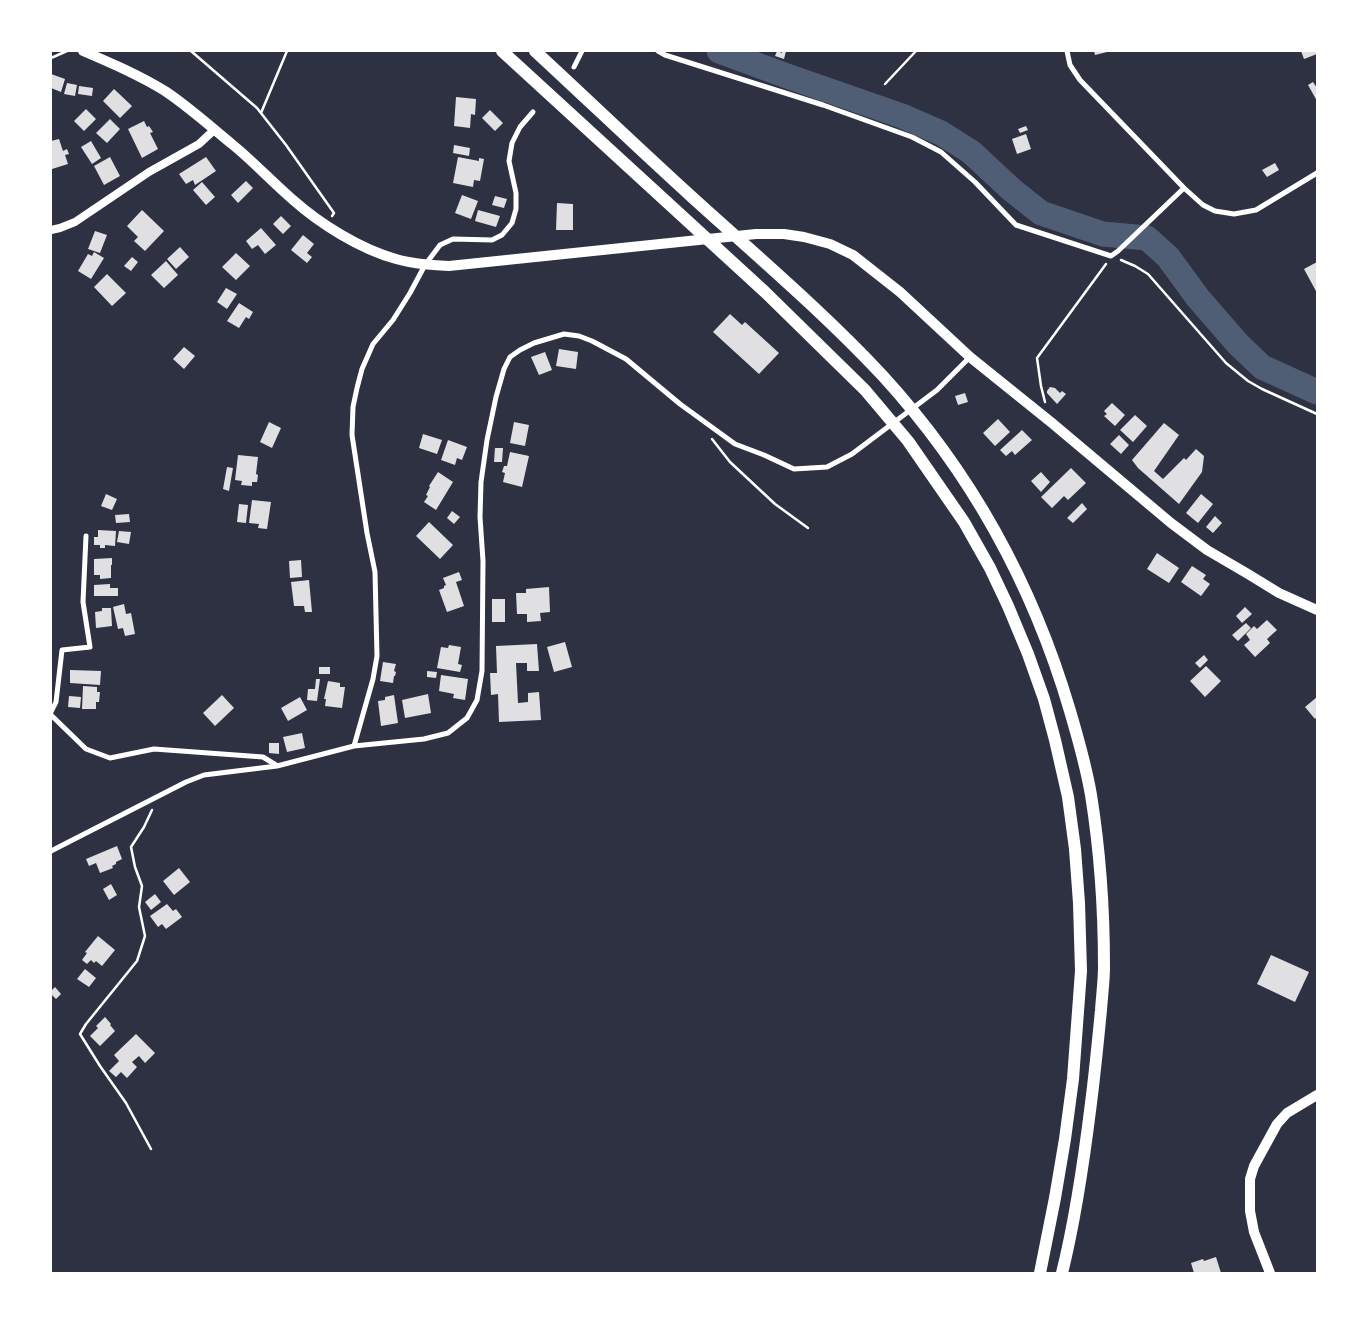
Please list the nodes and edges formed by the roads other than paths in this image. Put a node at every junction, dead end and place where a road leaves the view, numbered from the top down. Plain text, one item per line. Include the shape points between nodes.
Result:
1 (83, 51) edge
2 (502, 51) edge
3 (535, 51) edge
4 (582, 51) edge
5 (658, 51) edge
6 (1067, 51) edge
7 (574, 67) dead end
8 (533, 112) dead end
9 (214, 130) junction
10 (1317, 173) edge
11 (1184, 188) junction
12 (51, 230) edge
13 (425, 265) junction
14 (970, 357) junction
15 (86, 536) dead end
16 (1317, 610) edge
17 (51, 714) edge
18 (354, 746) junction
19 (277, 766) junction
20 (51, 850) edge
21 (1317, 1095) edge
22 (1040, 1273) edge
23 (1062, 1273) edge
24 (1270, 1273) edge

1 - 9 main road via 158,88
2 - 22 highway via 765,292 865,390 908,442 964,522 1008,606 1044,699 1055,740 1068,797 1079,904 1081,970 1073,1079 1056,1198
3 - 23 highway via 782,277 882,376 956,468 984,511 1029,598 1050,648 1078,736 1090,792 1102,902 1104,970 1095,1072 1078,1199
4 - 7 street
5 - 11 street via 912,137 941,152 1016,225 1111,256
6 - 11 street via 1070,65 1080,80
8 - 13 street via 520,127 512,144 509,161 516,209 512,222 502,235 492,240 453,239 440,245
9 - 12 street via 198,144 117,192 75,222
9 - 13 main road via 325,225 387,256
10 - 11 street via 1256,210 1234,214 1203,205
13 - 14 main road via 449,266 756,234 804,237 830,244 873,270
13 - 18 street via 393,320 374,344 362,369 353,407 352,435 375,572 377,656
14 - 16 main road via 1207,550
14 - 18 street via 937,390 852,454 828,467 794,469 735,444 626,359 592,341 564,334 520,350 510,357 504,368 487,440 480,516 483,638 477,700 467,718 448,733 424,739
15 - 17 street via 83,602 90,647 62,650 56,702
17 - 19 street via 86,749 110,758 154,749 262,757
18 - 19 street
19 - 20 street via 204,775
21 - 24 main road via 1287,1113 1276,1124 1250,1179 1254,1232

